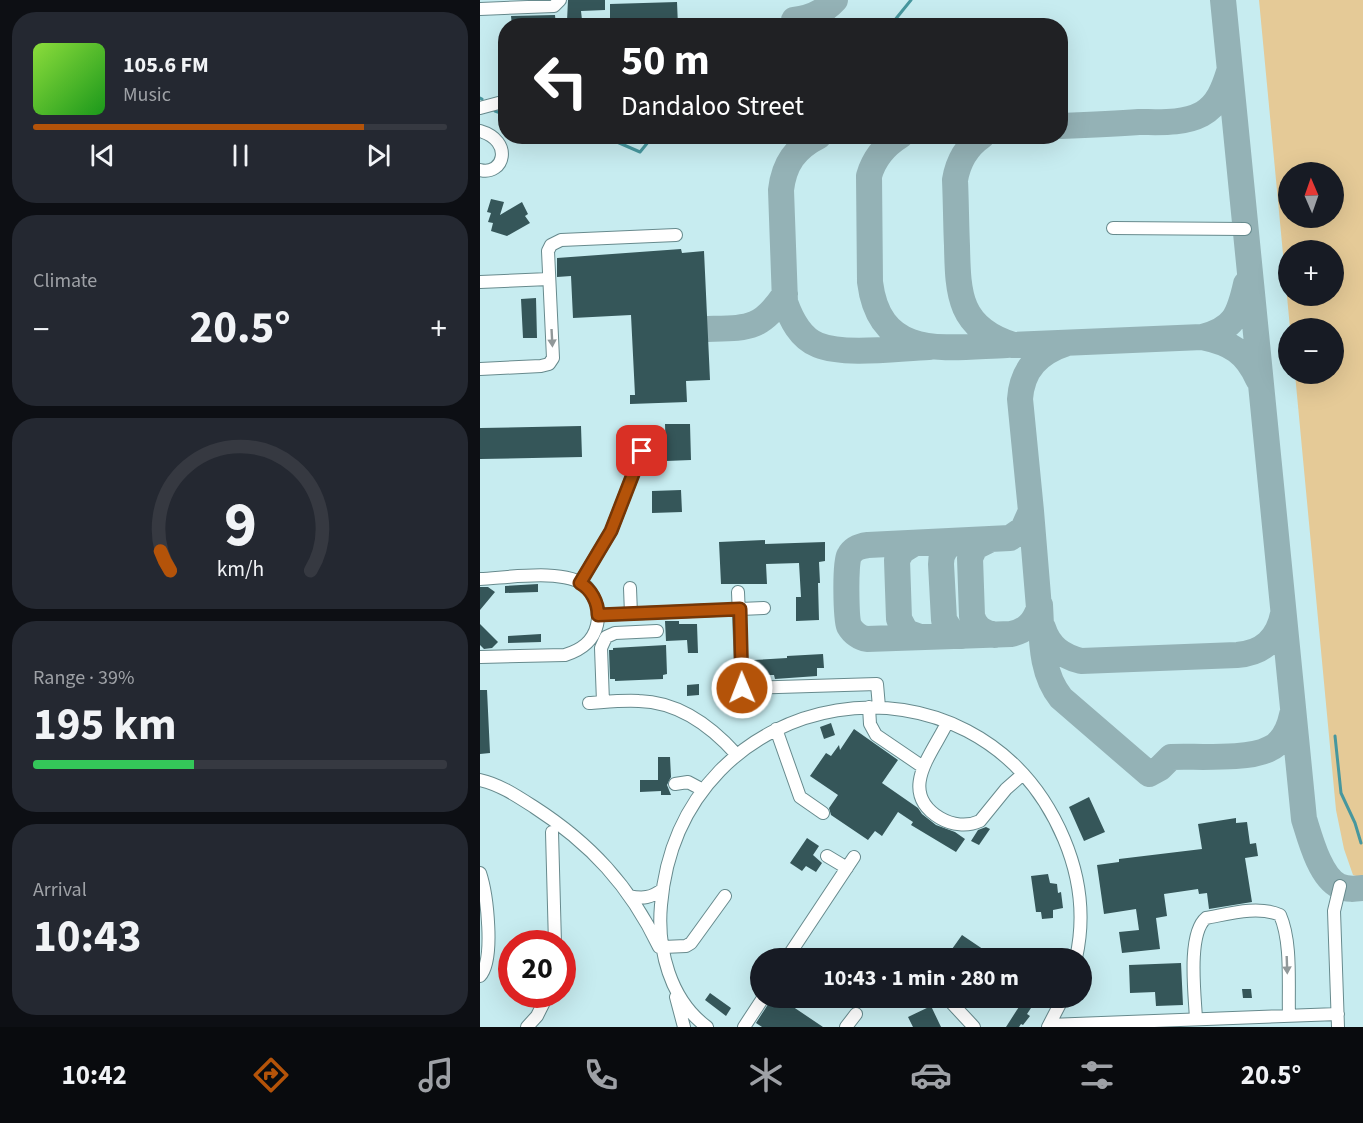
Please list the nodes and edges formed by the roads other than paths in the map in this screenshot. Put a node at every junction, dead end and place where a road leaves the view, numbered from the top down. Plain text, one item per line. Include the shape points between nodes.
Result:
1 (560, 0) edge
2 (524, 4) edge
3 (480, 9) edge
4 (498, 103) edge
5 (480, 108) edge
6 (480, 131) edge
7 (498, 142) edge
8 (500, 144) edge
9 (480, 170) edge
10 (1113, 228) dead end
11 (1245, 229) dead end
12 (676, 235) dead end
13 (549, 279) junction
14 (480, 282) edge
15 (480, 369) edge
16 (642, 451) dead end
17 (480, 579) edge
18 (580, 583) junction
19 (630, 588) dead end
20 (738, 592) dead end
21 (764, 608) dead end
22 (740, 609) junction
23 (632, 614) junction
24 (598, 615) junction
25 (657, 631) dead end
26 (599, 637) junction
27 (480, 657) edge
28 (603, 702) junction
29 (589, 703) dead end
30 (874, 707) junction
31 (947, 723) junction
32 (776, 729) junction
33 (738, 755) junction
34 (923, 767) junction
35 (1023, 774) junction
36 (480, 780) edge
37 (675, 784) dead end
38 (704, 790) junction
39 (823, 813) dead end
40 (552, 832) dead end
41 (827, 856) dead end
42 (854, 857) dead end
43 (847, 868) junction
44 (480, 873) edge
45 (1340, 886) dead end
46 (663, 889) junction
47 (629, 896) junction
48 (726, 896) dead end
49 (555, 930) edge
50 (663, 947) junction
51 (794, 948) edge
52 (1077, 948) edge
53 (669, 971) junction
54 (480, 976) edge
55 (541, 1008) edge
56 (758, 1008) edge
57 (956, 1008) edge
58 (1058, 1008) edge
59 (855, 1014) dead end
60 (1289, 1016) junction
61 (1196, 1019) junction
62 (1338, 1021) edge
63 (748, 1026) edge
64 (1049, 1026) edge
65 (527, 1027) edge
66 (684, 1027) edge
67 (707, 1027) edge
68 (846, 1027) edge
69 (974, 1027) edge

1 - 2 street via 554,6
2 - 3 street
4 - 5 street
6 - 7 street
8 - 9 street via 503,153 494,168
10 - 11 street
12 - 13 street via 561,240 551,244 548,251
13 - 14 street
13 -> 15 street via 553,358 549,364
16 - 18 street via 611,531
17 - 18 street via 548,576
18 - 24 street via 594,598
19 - 23 street
20 - 22 street
21 - 22 street
22 - 23 street
22 - 30 street via 742,688 878,684
23 - 24 street
24 - 26 street
25 - 26 street
26 - 27 street via 565,655
26 - 28 street
28 - 29 street
28 - 33 street via 641,701 676,708 711,729
30 - 31 street via 910,711
30 - 32 street via 819,713
30 - 34 street via 870,724 876,735
31 - 34 street
31 - 35 street via 988,744
32 - 33 street
32 - 39 street via 800,797
33 - 38 street
34 - 35 street via 918,787 922,800 938,817 960,825 981,821
35 - 52 street via 1048,807 1071,859 1081,911
36 - 47 street via 515,795 565,828 601,859
37 - 38 street via 688,782
38 - 46 street via 675,839
40 - 49 street
41 - 43 street
42 - 43 street
43 - 51 street
44 - 54 street via 487,907 488,945 485,971
45 - 62 street via 1334,911
46 - 47 street via 643,899
46 - 50 street
47 - 53 street via 654,936
48 - 50 street via 690,943
50 - 53 street
53 - 66 street
53 - 67 street via 689,1009
55 - 65 street
56 - 63 street
57 - 69 street
58 - 64 street
59 - 68 street
60 - 61 street
61 -> 60 street via 1192,966 1202,921 1258,910 1280,915 1284,923
60 - 62 street
61 - 64 street

